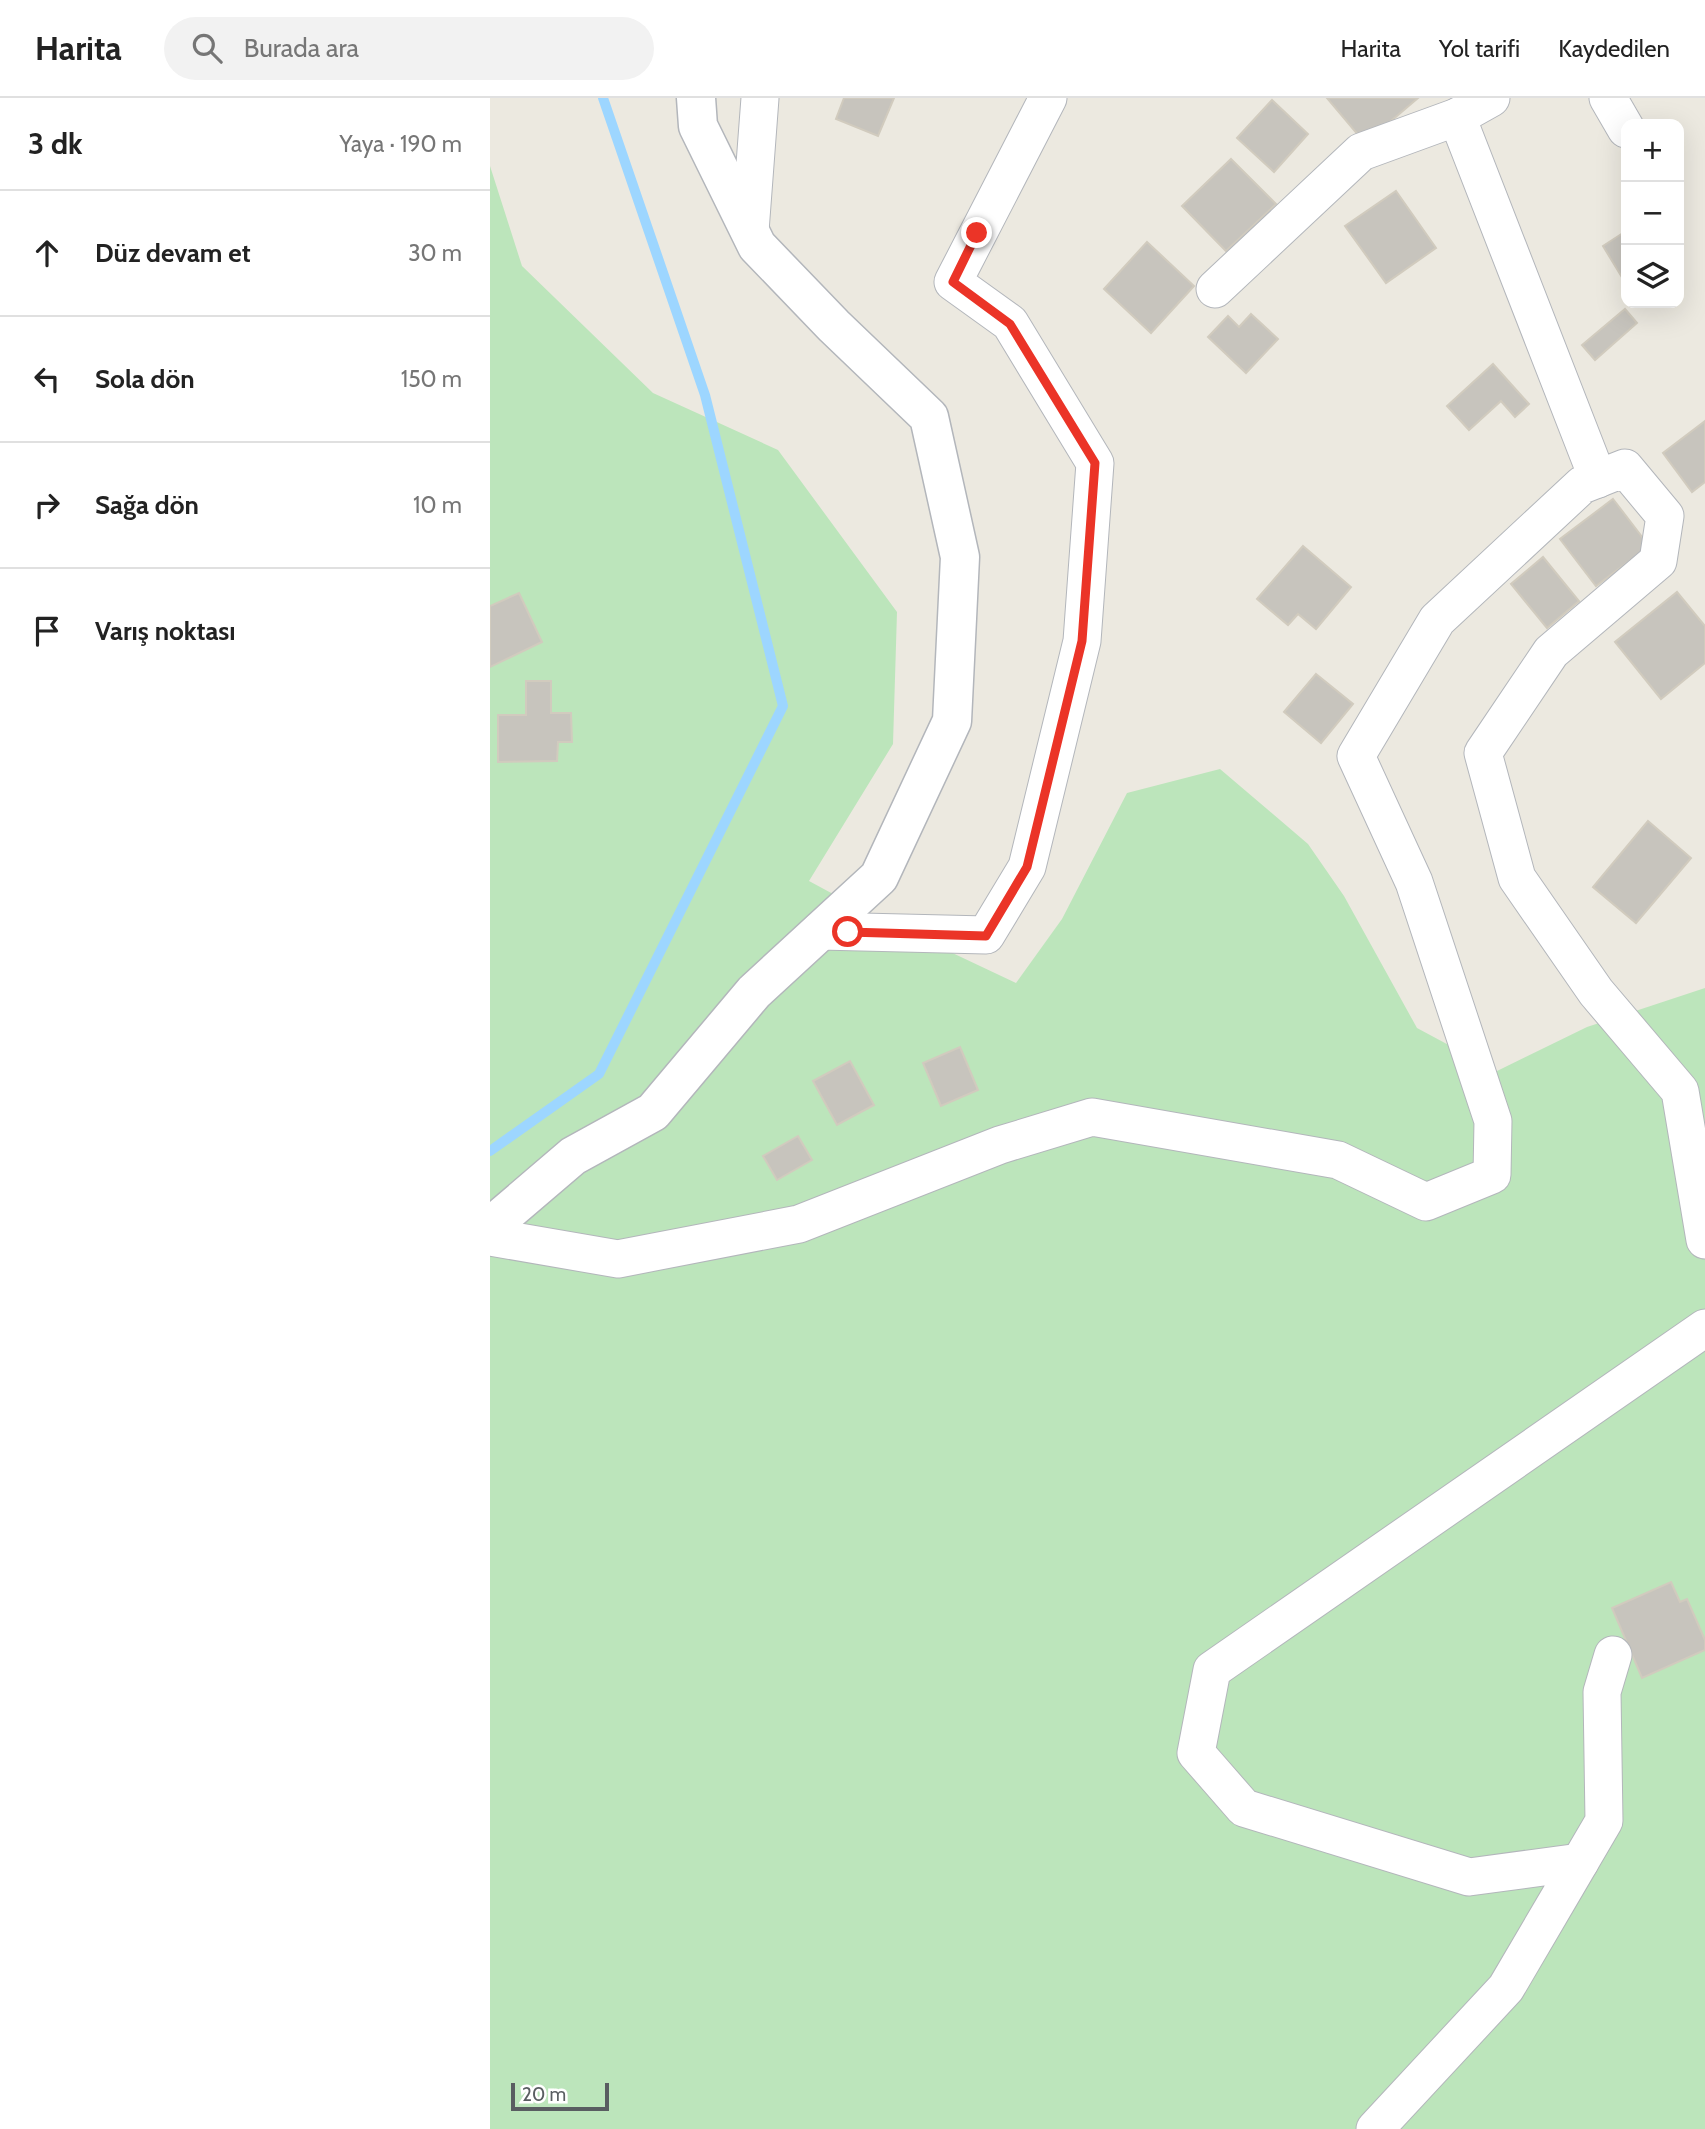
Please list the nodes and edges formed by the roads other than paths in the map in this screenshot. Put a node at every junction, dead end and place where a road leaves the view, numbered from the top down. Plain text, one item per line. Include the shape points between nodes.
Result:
1 (696, 98) edge
2 (760, 98) edge
3 (1048, 98) edge
4 (1491, 98) edge
5 (1608, 98) edge
6 (1457, 117) junction
7 (1621, 120) edge
8 (750, 231) junction
9 (1215, 289) dead end
10 (1598, 479) junction
11 (820, 931) junction
12 (490, 1227) edge
13 (490, 1237) edge
14 (1705, 1240) edge
15 (1705, 1328) edge
16 (1613, 1655) dead end
17 (1580, 1862) junction
18 (1375, 2129) edge

1 - 8 street via 698,126
2 - 8 street
3 - 11 street via 953,282 1010,324 1095,463 1082,641 1027,867 986,936
4 - 6 street
5 - 7 street
6 - 9 street via 1361,152
6 - 10 street
8 - 11 street via 757,246 929,417 960,557 952,721 879,877
10 - 13 street via 1582,485 1437,620 1356,756 1414,883 1493,1121 1492,1175 1426,1202 1338,1160 1092,1117 1000,1145 799,1224 618,1259
10 - 14 street via 1625,468 1665,516 1658,561 1551,652 1483,752 1517,878 1597,992 1680,1091
11 - 12 street via 754,992 653,1112 573,1156
15 - 17 street via 1212,1670 1196,1753 1244,1808 1469,1877
16 - 17 street via 1602,1692 1604,1821
17 - 18 street via 1506,1988

